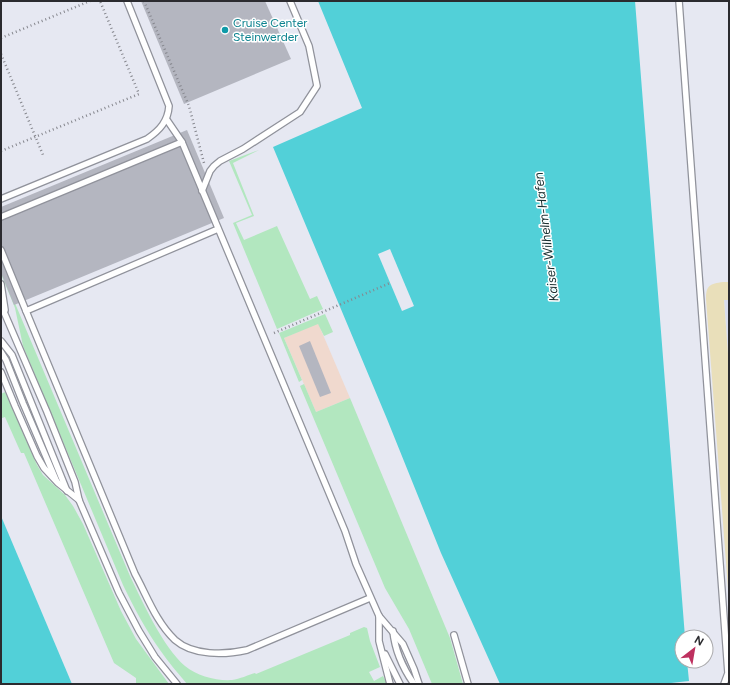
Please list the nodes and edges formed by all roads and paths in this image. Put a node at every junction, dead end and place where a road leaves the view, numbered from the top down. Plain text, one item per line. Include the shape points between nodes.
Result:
1 (90, 1) edge
2 (100, 1) edge
3 (127, 1) edge
4 (144, 1) edge
5 (290, 1) edge
6 (679, 1) edge
7 (1, 38) edge
8 (1, 54) edge
9 (167, 120) junction
10 (36, 137) junction
11 (182, 142) junction
12 (1, 152) edge
13 (43, 155) dead end
14 (210, 172) junction
15 (202, 191) junction
16 (1, 199) edge
17 (1, 217) edge
18 (218, 229) junction
19 (1, 250) edge
20 (390, 283) dead end
21 (1, 284) edge
22 (1, 305) edge
23 (26, 311) junction
24 (6, 316) junction
25 (274, 333) dead end
26 (1, 341) edge
27 (1, 352) edge
28 (1, 372) edge
29 (58, 483) junction
30 (67, 491) junction
31 (79, 500) junction
32 (370, 598) junction
33 (379, 616) junction
34 (392, 630) junction
35 (454, 635) dead end
36 (379, 641) junction
37 (177, 684) edge
38 (390, 684) edge
39 (400, 684) edge
40 (414, 684) edge
41 (419, 684) edge
42 (468, 684) edge
43 (724, 684) edge

1 - 7 path
2 - 10 path via 139,94
3 - 9 lane via 165,95 168,106
4 - 14 path via 189,106 204,165
5 - 14 lane via 309,46 317,86 300,112 220,161
6 - 43 lane via 728,665
8 - 10 path
9 - 11 lane
9 - 16 lane via 147,139
10 - 12 path
10 - 13 path
11 - 15 lane
11 - 17 lane
14 - 15 lane
15 - 18 lane
18 - 23 lane
18 - 32 lane via 345,531
19 - 23 lane
20 - 25 path
21 - 24 lane
22 - 24 lane
23 - 32 lane via 135,574 156,614 176,641 194,650 216,654 235,653
24 - 31 lane via 73,475
26 - 30 lane via 12,355
27 - 29 lane
28 - 29 lane via 37,456
29 - 30 lane
30 - 31 lane
31 - 37 lane via 138,632
32 - 33 lane
33 - 34 lane
33 - 36 lane
34 - 40 lane via 395,647 406,673
34 - 41 lane via 403,644
35 - 42 lane
36 - 38 lane
36 - 39 lane

